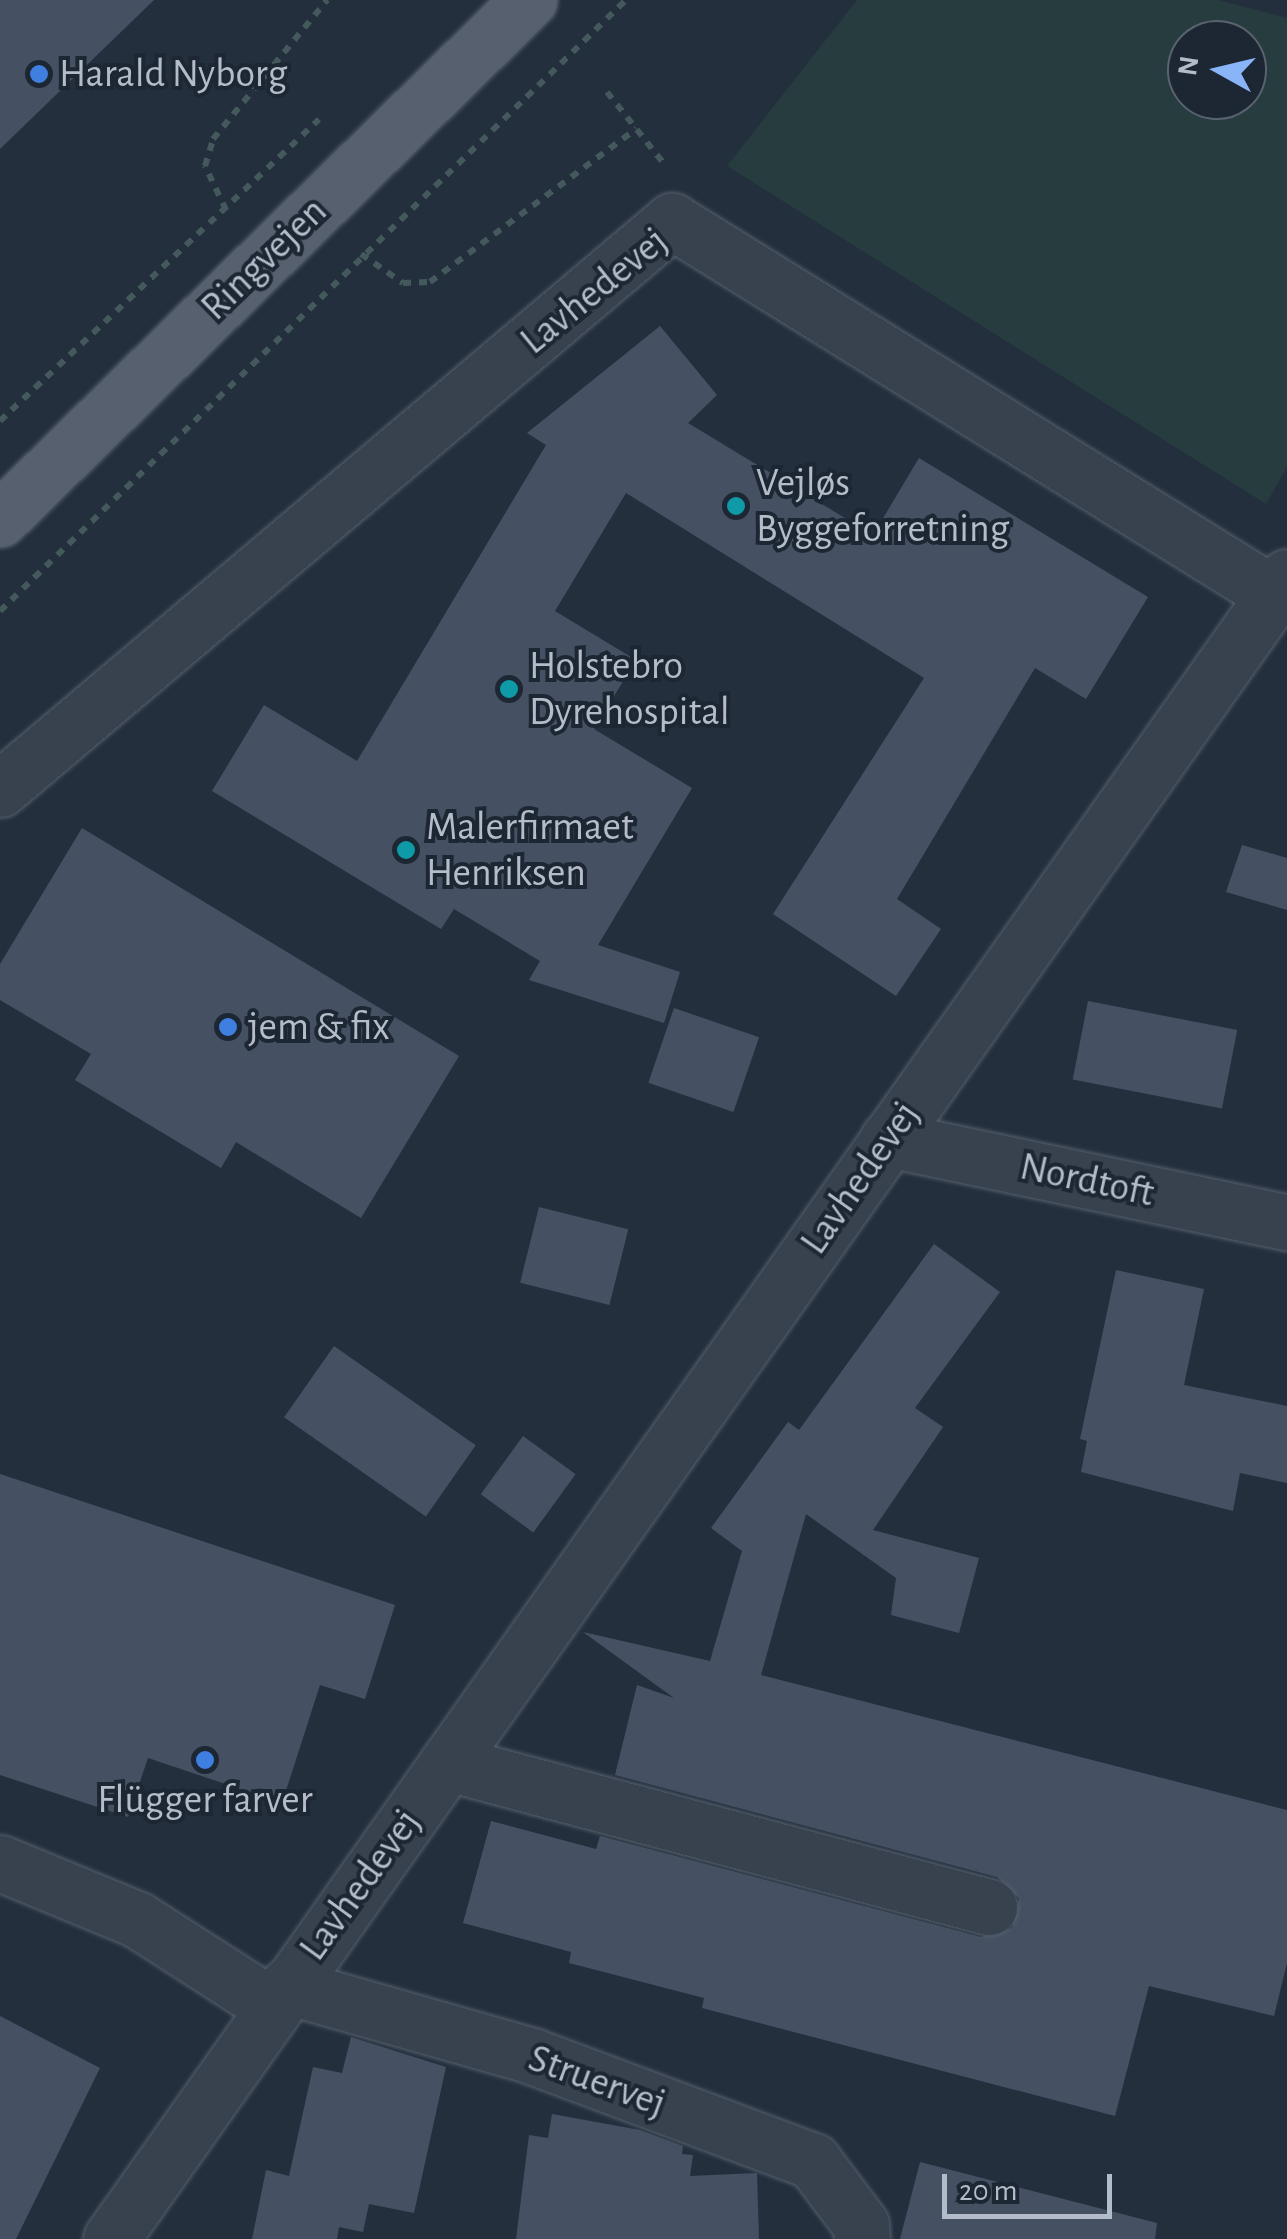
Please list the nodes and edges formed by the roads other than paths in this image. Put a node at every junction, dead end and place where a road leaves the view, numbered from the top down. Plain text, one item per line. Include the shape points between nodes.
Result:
1 (529, 0) edge
2 (0, 519) edge
3 (1281, 586) edge
4 (10, 782) edge
5 (888, 1139) junction
6 (1287, 1222) edge
7 (448, 1763) junction
8 (0, 1863) edge
9 (66, 1887) junction
10 (988, 1908) dead end
11 (0, 1910) edge
12 (280, 1996) junction
13 (111, 2239) edge
14 (862, 2239) edge

1 - 2 main road, Ringvejen
3 - 4 street, Lavhedevej via 672,221
3 - 5 street, Lavhedevej
5 - 6 street, Nordtoft
5 - 7 street, Lavhedevej
7 - 10 street
7 - 12 street, Lavhedevej
8 - 9 street
9 - 11 street
9 - 12 street
12 - 13 street, Lavhedevej
12 - 14 street, Struervej via 532,2056 812,2161 861,2225

